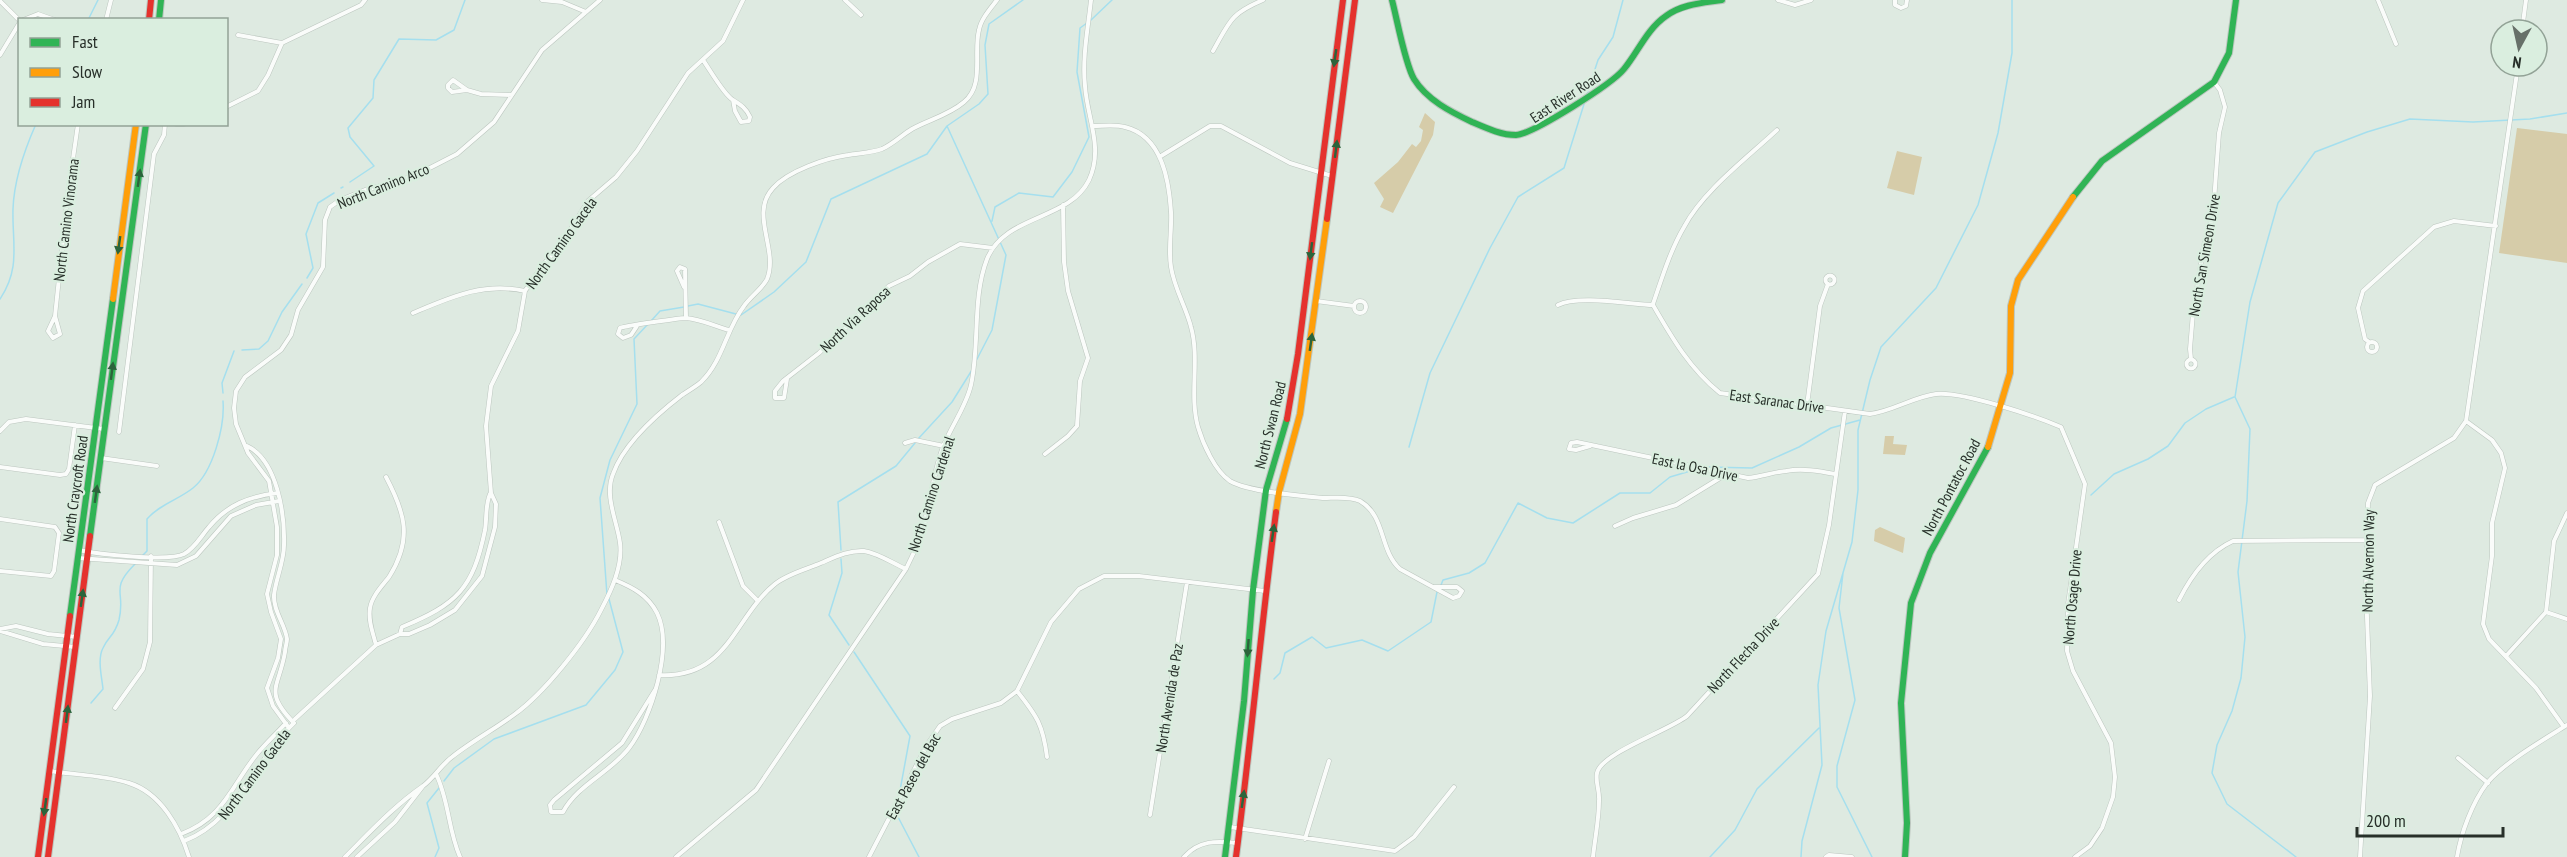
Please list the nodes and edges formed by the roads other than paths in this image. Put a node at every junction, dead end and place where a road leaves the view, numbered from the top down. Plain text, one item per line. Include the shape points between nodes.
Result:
1 (111, 0) edge
2 (151, 0) edge
3 (161, 0) edge
4 (364, 0) edge
5 (542, 0) edge
6 (600, 0) edge
7 (743, 0) edge
8 (845, 0) edge
9 (997, 0) edge
10 (1091, 0) edge
11 (1263, 0) edge
12 (1343, 0) edge
13 (1355, 0) edge
14 (1392, 0) edge
15 (1722, 0) edge
16 (1778, 0) edge
17 (1811, 0) edge
18 (1894, 0) edge
19 (1906, 0) edge
20 (2236, 0) edge
21 (2378, 0) edge
22 (2526, 0) edge
23 (0, 1) edge
24 (561, 1) edge
25 (586, 12) junction
26 (861, 15) dead end
27 (18, 18) edge
28 (28, 18) edge
29 (49, 18) edge
30 (106, 18) edge
31 (149, 18) edge
32 (159, 18) edge
33 (2524, 18) edge
34 (18, 26) edge
35 (238, 35) dead end
36 (282, 43) junction
37 (2396, 44) dead end
38 (1214, 51) dead end
39 (0, 55) edge
40 (703, 60) junction
41 (2516, 78) edge
42 (2214, 82) junction
43 (467, 90) junction
44 (512, 95) junction
45 (733, 100) junction
46 (228, 106) edge
47 (78, 126) edge
48 (136, 126) edge
49 (146, 126) edge
50 (165, 126) edge
51 (1093, 126) junction
52 (1777, 130) dead end
53 (1161, 156) junction
54 (1320, 174) junction
55 (1333, 176) junction
56 (1063, 205) junction
57 (2496, 226) junction
58 (993, 248) junction
59 (1828, 284) dead end
60 (684, 287) junction
61 (525, 291) junction
62 (1316, 301) junction
63 (1558, 305) dead end
64 (1653, 305) junction
65 (1354, 306) dead end
66 (413, 313) dead end
67 (55, 316) junction
68 (686, 318) junction
69 (637, 326) junction
70 (729, 330) junction
71 (2368, 342) dead end
72 (2191, 359) dead end
73 (787, 378) junction
74 (1807, 405) junction
75 (2001, 407) junction
76 (1845, 411) junction
77 (2466, 420) junction
78 (75, 425) junction
79 (2061, 427) joint
80 (95, 428) junction
81 (105, 429) junction
82 (0, 431) edge
83 (119, 432) dead end
84 (905, 443) dead end
85 (246, 446) junction
86 (944, 446) junction
87 (1590, 446) junction
88 (1045, 454) dead end
89 (101, 458) junction
90 (157, 466) dead end
91 (0, 467) edge
92 (1835, 474) junction
93 (1726, 475) junction
94 (386, 477) dead end
95 (1266, 490) junction
96 (1279, 492) junction
97 (278, 493) junction
98 (491, 493) junction
99 (272, 494) junction
100 (279, 501) junction
101 (273, 502) junction
102 (2567, 513) edge
103 (0, 519) edge
104 (719, 522) dead end
105 (1616, 526) dead end
106 (2366, 540) junction
107 (78, 550) junction
108 (88, 556) junction
109 (151, 556) junction
110 (77, 558) junction
111 (151, 564) junction
112 (906, 569) junction
113 (0, 571) edge
114 (615, 580) junction
115 (1187, 582) junction
116 (1434, 586) junction
117 (1253, 590) junction
118 (1265, 591) junction
119 (2179, 600) dead end
120 (758, 601) junction
121 (2546, 612) junction
122 (2567, 619) edge
123 (0, 630) edge
124 (400, 634) junction
125 (68, 636) junction
126 (77, 637) junction
127 (376, 645) junction
128 (66, 646) junction
129 (75, 647) junction
130 (2506, 656) junction
131 (659, 675) junction
132 (655, 690) junction
133 (1017, 691) junction
134 (115, 708) dead end
135 (293, 720) junction
136 (287, 726) junction
137 (2565, 726) edge
138 (1047, 757) dead end
139 (2458, 758) dead end
140 (1329, 761) dead end
141 (50, 771) junction
142 (60, 772) junction
143 (436, 774) junction
144 (238, 782) junction
145 (2488, 783) junction
146 (423, 786) junction
147 (1454, 787) dead end
148 (243, 788) junction
149 (1150, 814) dead end
150 (1229, 827) junction
151 (1239, 828) junction
152 (181, 834) junction
153 (1305, 838) junction
154 (184, 841) junction
155 (1227, 842) junction
156 (1238, 843) junction
157 (38, 857) edge
158 (48, 857) edge
159 (189, 857) edge
160 (345, 857) edge
161 (357, 857) edge
162 (460, 857) edge
163 (676, 857) edge
164 (869, 857) edge
165 (1185, 857) edge
166 (1225, 857) edge
167 (1236, 857) edge
168 (1593, 857) edge
169 (1826, 857) edge
170 (1852, 857) edge
171 (1905, 857) edge
172 (2075, 857) edge
173 (2360, 857) edge
174 (2457, 857) edge

1 - 30 street
2 - 31 main road
3 - 32 main road
4 - 36 street via 361,5
5 - 24 street
6 - 25 street, North Camino Arco
7 - 40 street, North Camino Gacela via 723,41
8 - 26 street
9 - 70 street via 978,32 975,83 970,97 961,105 882,149 827,159 774,186 763,213 770,264 766,280
10 - 51 street, North Camino Cardenal via 1084,87
11 - 38 street via 1235,14
12 -> 54 main road, North Swan Road
55 -> 13 main road, North Swan Road
14 - 15 main road, East River Road via 1419,87 1453,112 1482,126 1515,135 1539,129 1611,82 1656,25 1672,11
16 - 17 street via 1795,5
18 - 19 street via 1901,8 1906,6
20 - 42 main road, North Pontatoc Road via 2229,53
21 - 37 street
22 - 33 street
23 - 27 street
24 - 25 street
25 - 44 street, North Camino Arco via 542,50
28 - 29 street via 38,14
34 - 39 street
35 - 36 street
36 - 46 street via 258,91
40 - 45 street
40 - 61 street, North Camino Gacela via 688,73 616,177 588,201 561,245
41 - 57 street
42 - 72 street, North San Simeon Drive via 2225,107 2219,133 2213,215 2193,313
42 - 75 main road, North Pontatoc Road via 2102,160 2026,266 2011,301 2010,373
43 - 43 street via 453,81 448,85 452,92
43 - 44 street via 489,96
44 - 85 street, North Camino Arco via 494,122 457,154 422,172 365,190 330,207 325,220 323,267 298,310 291,335 281,350 245,377 236,391 236,424
45 - 45 street via 741,122 749,121 748,112
47 - 67 street, North Camino Vinorama
48 -> 80 main road, North Craycroft Road
81 -> 49 main road, North Craycroft Road
50 - 83 street via 154,154
51 - 53 street via 1125,127 1140,134
51 - 56 street, North Camino Cardenal via 1096,148 1088,182
52 - 64 street via 1710,194 1684,225
53 - 54 street via 1210,126 1221,126 1290,163
53 - 95 street via 1171,211 1171,266 1191,328 1198,426 1216,466 1228,480
54 - 55 street
54 -> 95 main road, North Swan Road via 1289,410
55 - 62 main road, North Swan Road
56 - 58 street, North Camino Cardenal via 1004,235
56 - 88 street via 1068,291 1088,358 1080,381 1077,426
57 - 71 street via 2454,221 2434,227 2363,291 2358,308
57 - 77 street
58 - 73 street, North Via Raposa via 960,244 889,286
58 - 86 street, North Camino Cardenal via 979,293 971,384
59 - 74 street via 1820,306
60 - 60 street via 685,269 680,267 677,271
60 - 68 street
61 - 66 street via 505,287 469,291
61 - 98 street, North Camino Gacela via 518,331 491,386 486,426
62 - 65 street
96 -> 62 main road, North Swan Road via 1302,400
63 - 64 street via 1580,300
64 - 74 street, East Saranac Drive via 1688,361 1720,393
67 - 67 street, North Camino Vinorama via 48,331 53,338 60,334
68 - 69 street
68 - 70 street
69 - 69 street via 624,326 618,334 628,337
70 - 114 street via 716,365 646,428 617,464 611,478 611,506 620,545
73 - 73 street, North Via Raposa via 775,391 776,398 784,398
74 - 76 street, East Saranac Drive
75 - 76 street, East Saranac Drive via 1938,394 1884,412
75 - 79 street, East Saranac Drive
75 - 171 main road, North Pontatoc Road via 1980,462 1922,570 1911,603 1901,703
76 - 92 street, North Flecha Drive
77 - 106 street, North Alvernon Way via 2454,438 2375,485 2368,503
77 - 130 street via 2492,440 2505,468 2492,523 2492,556 2482,624 2489,639
78 - 80 street
78 - 82 street via 26,419 9,422
78 - 91 street via 66,474
79 - 172 street, North Osage Drive via 2085,484 2068,604 2067,651 2073,671 2111,743 2115,777 2113,797 2102,828 2090,846
80 - 81 street
80 - 107 main road, North Craycroft Road
81 - 89 main road, North Craycroft Road
84 - 86 street via 915,440
85 - 97 street, North Camino Arco via 264,459
85 - 99 street, North Camino Arco via 266,475
86 - 112 street, North Camino Cardenal via 921,536
87 - 87 street, East la Osa Drive via 1571,443 1569,449 1576,450
87 - 93 street, East la Osa Drive
89 - 90 street
108 -> 89 main road, North Craycroft Road
92 - 93 street, East la Osa Drive via 1812,470 1756,478
92 - 168 street, North Flecha Drive via 1818,574 1687,716 1635,742 1598,768 1599,804
93 - 105 street via 1676,505
94 - 127 street via 400,504 405,529 398,560 370,606 369,620
95 - 96 street
95 - 117 main road, North Swan Road
96 - 116 street via 1357,499 1371,509 1393,562
118 -> 96 main road, North Swan Road
97 - 99 street
97 - 100 street, North Camino Arco
98 - 124 street, North Camino Gacela via 474,572 448,604 402,627
98 - 124 street, North Camino Gacela via 496,504 495,527 482,576 446,616 409,634
99 - 101 street, North Camino Arco
99 - 109 street via 239,502 226,510 182,555
100 - 101 street
100 - 135 street, North Camino Arco via 284,545 274,596 287,639 273,690 278,704
101 - 111 street via 231,516 186,562
101 - 136 street, North Camino Arco via 278,543 267,594 280,639 267,688 273,706
102 - 121 street via 2554,541
103 - 113 street via 51,526 59,533 51,576
104 - 120 street via 743,586
106 - 119 street via 2233,541 2218,547
106 - 173 street, North Alvernon Way via 2370,696
107 - 108 street
107 - 110 main road, North Craycroft Road
108 - 109 street
108 - 110 street
108 - 111 street
126 -> 108 main road, North Craycroft Road
109 - 111 street
110 - 125 main road, North Craycroft Road
111 - 134 street via 150,642 143,669
112 - 120 street via 866,551 844,553 777,582
112 - 163 street, North Camino Cardenal via 756,790
114 - 131 street via 644,595 657,612 662,630
114 - 143 street via 586,635 552,678 517,713 448,759
115 - 117 street
115 - 133 street via 1104,576 1079,589 1051,622
115 - 149 street, North Avenida de Paz
116 - 116 street via 1457,587 1462,591 1454,597
117 - 118 street
117 -> 150 main road, North Swan Road
151 -> 118 main road, North Swan Road
120 - 131 street via 724,650 701,667
121 - 122 street
121 - 130 street
123 - 125 street via 16,626
123 - 128 street via 43,644
124 - 127 street, North Camino Gacela
125 - 126 street
125 - 128 main road, North Craycroft Road
126 - 129 main road, North Craycroft Road
127 - 135 street, North Camino Gacela
128 - 129 street
128 - 141 main road, North Craycroft Road
142 -> 129 main road, North Craycroft Road
130 - 137 street
131 - 132 street
132 - 132 street via 622,743 554,800 551,812 563,812 629,748 646,721
133 - 138 street via 1043,730
133 - 164 street, East Paseo del Bac via 1001,703 940,726
135 - 136 street, North Camino Gacela
136 - 144 street, North Camino Gacela via 256,754
136 - 148 street, North Camino Gacela
137 - 145 street
139 - 145 street
140 - 153 street
141 - 142 street
141 -> 157 main road, North Craycroft Road
142 - 152 street via 130,783 160,803
142 - 158 main road, North Craycroft Road
143 - 146 street
143 - 162 street
144 - 148 street
144 - 152 street, North Camino Gacela via 211,818
145 - 174 street via 2465,825
146 - 160 street via 387,814
146 - 161 street via 394,822
147 - 153 street via 1414,837 1395,851
148 - 154 street, North Camino Gacela via 215,825
150 - 151 street
150 - 155 main road, North Swan Road
151 - 153 street
151 - 156 main road, North Swan Road
152 - 154 street
154 - 159 street
155 - 156 street
155 - 165 street via 1201,844
155 - 166 main road, North Swan Road
156 - 167 main road, North Swan Road
169 - 170 street

